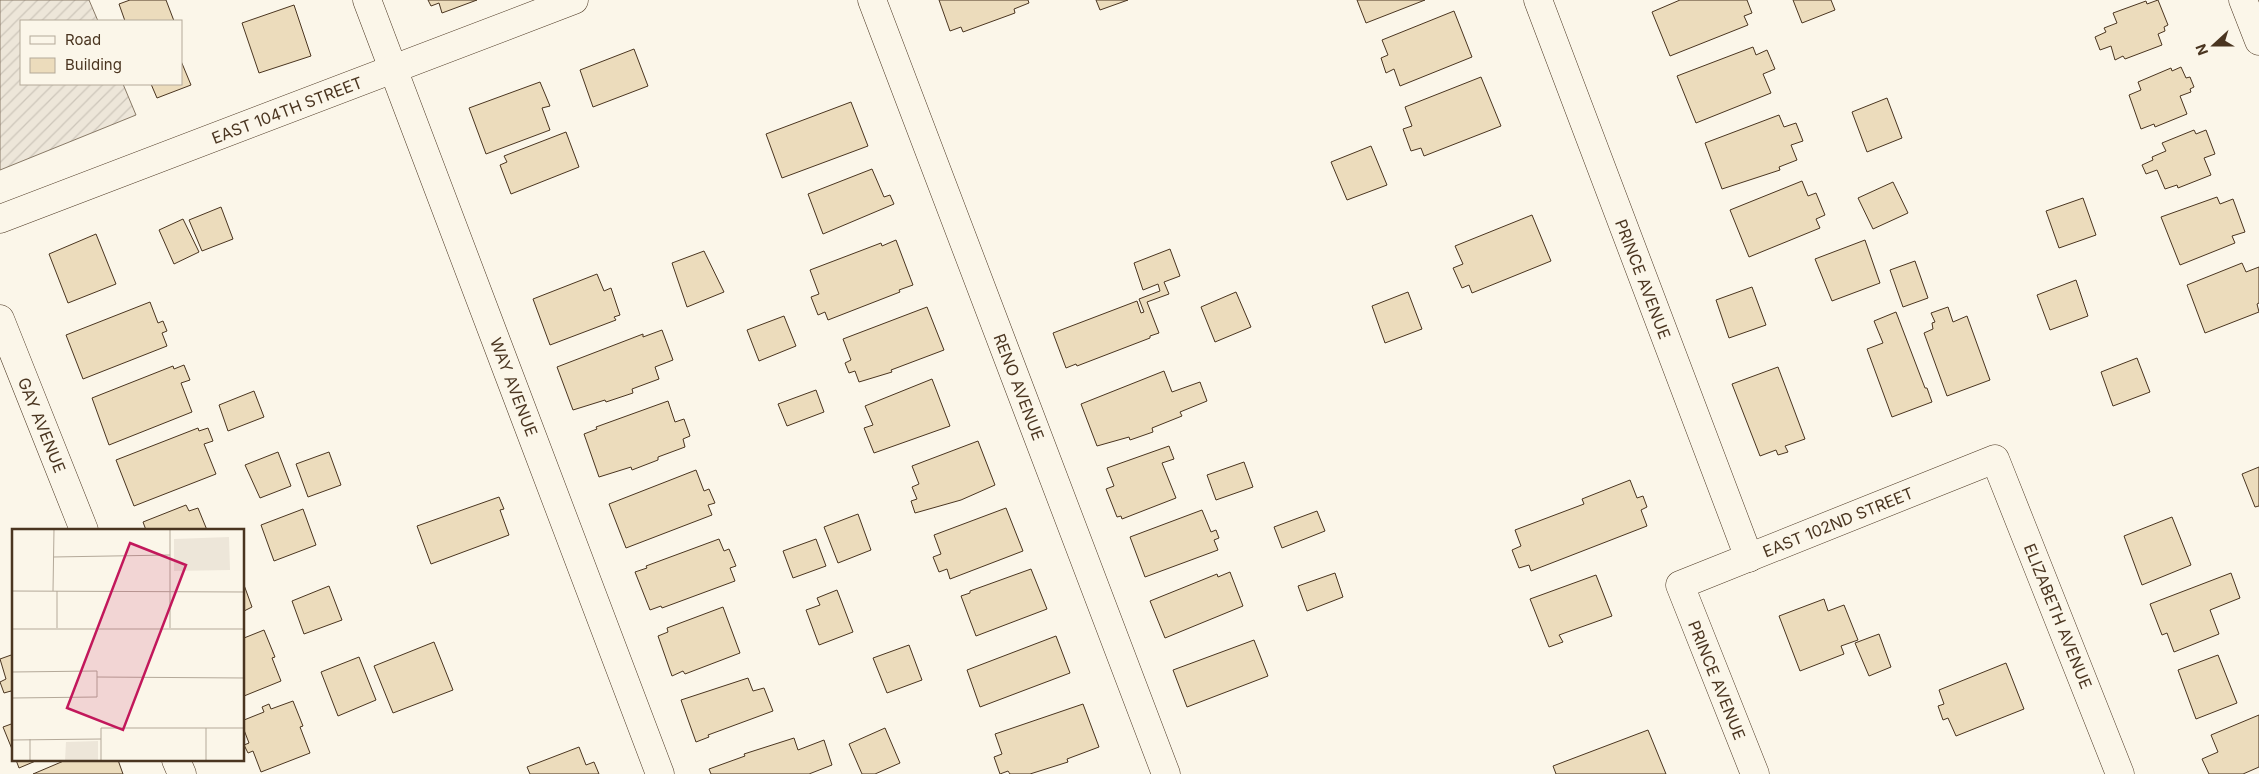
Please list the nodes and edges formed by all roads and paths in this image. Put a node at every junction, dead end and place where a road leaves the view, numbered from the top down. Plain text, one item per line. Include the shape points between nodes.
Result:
1 (367, 0) edge
2 (574, 0) edge
3 (872, 0) edge
4 (1538, 0) edge
5 (2243, 0) edge
6 (2259, 41) edge
7 (394, 69) junction
8 (0, 219) edge
9 (0, 319) edge
10 (1995, 459) joint
11 (84, 529) edge
12 (1749, 558) junction
13 (1680, 585) joint
14 (177, 762) edge
15 (182, 774) edge
16 (660, 774) edge
17 (1166, 774) edge
18 (1755, 774) edge
19 (2120, 774) edge

1 - 7 street, WAY AVENUE
2 - 7 street, EAST 104TH STREET
3 - 17 street, RENO AVENUE
4 - 12 street, PRINCE AVENUE
5 - 6 street
7 - 8 street, EAST 104TH STREET
7 - 16 street, WAY AVENUE
9 - 11 street, GAY AVENUE
10 - 12 street, EAST 102ND STREET
10 - 19 street, ELIZABETH AVENUE
12 - 13 street, EAST 102ND STREET
13 - 18 street, PRINCE AVENUE
14 - 15 street

